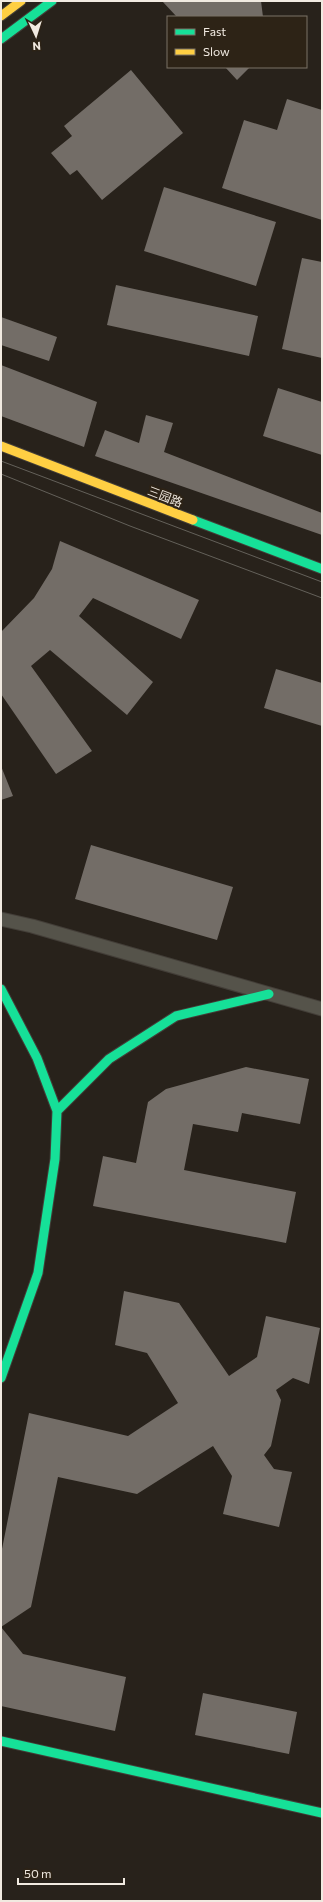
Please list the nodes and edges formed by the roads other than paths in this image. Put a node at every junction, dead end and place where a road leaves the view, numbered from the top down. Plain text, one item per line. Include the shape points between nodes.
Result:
1 (21, 1) edge
2 (52, 1) edge
3 (1, 16) edge
4 (1, 40) edge
5 (1, 446) edge
6 (322, 569) edge
7 (1, 919) edge
8 (1, 989) edge
9 (269, 994) junction
10 (322, 1009) edge
11 (57, 1112) junction
12 (1, 1378) edge
13 (1, 1741) edge
14 (322, 1814) edge

1 - 3 street
2 - 4 street
5 - 6 street, 三园路
7 - 9 street
8 - 11 street via 37,1058
9 - 10 street
9 - 11 street via 176,1016 109,1059
11 - 12 street via 56,1159 38,1273
13 - 14 street

